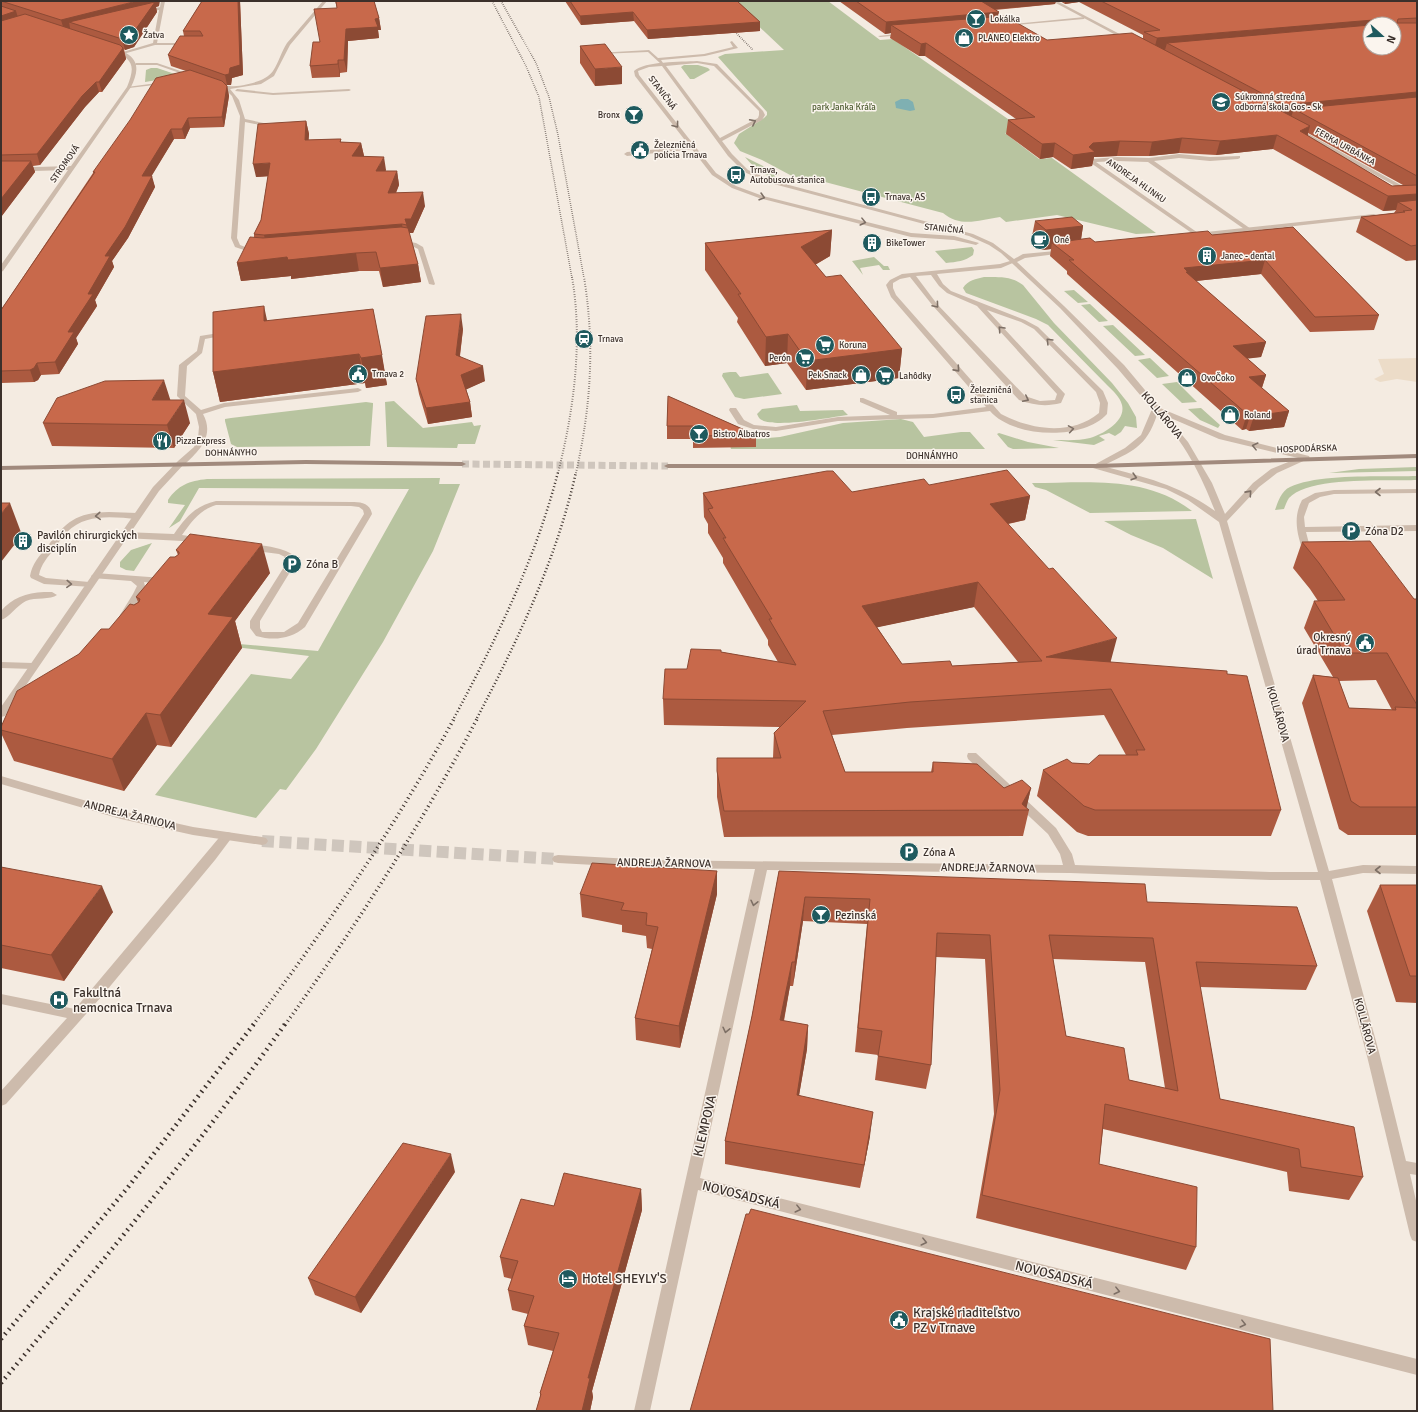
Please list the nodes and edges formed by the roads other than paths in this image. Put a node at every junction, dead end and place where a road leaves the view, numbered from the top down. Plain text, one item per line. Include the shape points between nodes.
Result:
1 (163, 1) edge
2 (324, 1) edge
3 (1054, 1) edge
4 (162, 8) junction
5 (138, 14) edge
6 (1084, 18) junction
7 (1002, 26) edge
8 (910, 34) edge
9 (880, 36) edge
10 (732, 42) dead end
11 (155, 44) junction
12 (196, 44) edge
13 (1137, 44) edge
14 (104, 46) edge
15 (125, 53) junction
16 (595, 54) edge
17 (658, 59) junction
18 (136, 64) junction
19 (663, 65) junction
20 (193, 76) junction
21 (179, 79) edge
22 (200, 79) edge
23 (166, 82) edge
24 (214, 83) edge
25 (129, 87) junction
26 (227, 88) junction
27 (349, 90) dead end
28 (243, 118) junction
29 (283, 127) edge
30 (1298, 131) edge
31 (1315, 140) junction
32 (719, 141) junction
33 (1305, 143) edge
34 (694, 148) junction
35 (627, 154) dead end
36 (1238, 157) dead end
37 (1149, 160) junction
38 (73, 168) junction
39 (1, 170) edge
40 (1417, 196) edge
41 (1402, 197) edge
42 (1381, 215) edge
43 (1249, 230) junction
44 (1198, 235) junction
45 (1191, 236) edge
46 (391, 242) edge
47 (1070, 250) edge
48 (262, 253) edge
49 (1012, 262) junction
50 (1, 270) edge
51 (933, 273) junction
52 (912, 274) junction
53 (432, 284) dead end
54 (978, 304) junction
55 (234, 333) edge
56 (358, 390) dead end
57 (863, 400) dead end
58 (1156, 408) junction
59 (991, 409) junction
60 (733, 410) dead end
61 (198, 413) junction
62 (902, 416) junction
63 (1417, 456) edge
64 (1306, 458) junction
65 (181, 463) junction
66 (462, 464) tunnel mouth
67 (1197, 464) junction
68 (668, 466) tunnel mouth
69 (1096, 466) junction
70 (1, 468) edge
71 (1417, 491) edge
72 (137, 516) junction
73 (1223, 521) junction
74 (1417, 528) edge
75 (1301, 530) junction
76 (124, 535) junction
77 (177, 537) junction
78 (208, 542) edge
79 (239, 546) edge
80 (1317, 560) edge
81 (95, 576) junction
82 (133, 579) junction
83 (169, 582) edge
84 (89, 585) junction
85 (52, 595) dead end
86 (1, 617) edge
87 (125, 624) edge
88 (1, 665) edge
89 (33, 666) junction
90 (1, 714) edge
91 (972, 756) dead end
92 (1, 780) edge
93 (226, 836) junction
94 (262, 842) tunnel mouth
95 (558, 859) tunnel mouth
96 (762, 865) junction
97 (1070, 869) junction
98 (1417, 870) edge
99 (1325, 876) junction
100 (1, 999) edge
101 (77, 1015) junction
102 (1, 1100) edge
103 (1402, 1167) junction
104 (1417, 1169) edge
105 (692, 1182) junction
106 (1417, 1235) edge
107 (1417, 1367) edge
108 (642, 1411) edge

1 - 4 street
2 - 26 street via 294,36 270,77 257,83
3 - 6 street
4 - 5 street
4 - 11 street
6 - 7 street
6 - 13 street
8 - 9 street
10 - 17 street via 736,47 705,55
11 - 12 street
11 - 15 street
14 - 15 street
15 - 18 street
16 - 17 street via 648,51
17 - 19 street
18 - 20 street via 157,64
18 - 25 street, STROMOVÁ via 134,78
19 - 32 street, STANIČNÁ
32 -> 19 street, STANIČNÁ via 760,119 761,111 715,65 697,62
19 -> 34 street, STANIČNÁ via 640,68 636,71 637,75
20 - 21 street
20 - 22 street
23 - 25 street via 152,86
24 - 26 street
25 - 38 street, STROMOVÁ
26 - 27 street via 273,94
26 - 28 street via 237,99
28 - 29 street
28 - 48 street via 234,238 237,246
30 - 31 street, FERKA URBÁNKA
31 - 33 street
31 - 40 street, FERKA URBÁNKA
32 - 49 street, STANIČNÁ via 746,171 759,178 971,235 991,244
34 - 35 street
34 -> 49 street, STANIČNÁ via 714,174 749,193 911,235 954,238 975,243
36 - 37 street, ANDREJA HLINKU via 1210,159 1179,156
37 - 43 street
37 - 44 street, ANDREJA HLINKU via 1117,158 1091,161
38 - 39 street
38 - 50 street, STROMOVÁ
40 - 41 street
42 - 43 street
43 - 44 street
44 - 45 street
46 - 53 street via 414,244 421,248
47 - 49 street via 1023,256
49 - 51 street via 1001,266
49 - 58 street, KOLLÁROVA via 1062,307 1121,367
51 - 52 street
51 - 54 street via 949,292
52 -> 54 street via 935,305 1022,398 1035,403 1048,404 1058,401 1061,394
52 -> 59 street via 892,280 889,289 893,296
59 -> 54 street via 998,416 1024,427 1065,430 1093,423 1103,414 1104,403 1099,391 1036,328
55 - 61 street via 202,337 200,352 183,365 181,396
56 - 61 street via 224,405
57 - 62 street
64 -> 58 street via 1222,436 1198,428
58 - 67 street, KOLLÁROVA via 1179,435
58 - 69 street via 1144,437
59 - 62 street via 933,416
60 - 62 street via 741,422 753,427 776,429 838,419
61 - 65 street via 203,420 202,437 196,450
63 - 64 street, HOSPODÁRSKA
64 - 67 street, HOSPODÁRSKA
73 -> 64 street via 1256,485 1274,471
65 - 66 street, DOHNÁNYHO
65 - 70 street, DOHNÁNYHO
65 - 72 street via 156,489
67 - 69 street, DOHNÁNYHO
67 - 73 street, KOLLÁROVA via 1208,483
68 - 69 street, DOHNÁNYHO
69 -> 73 street via 1179,492
71 -> 75 street via 1334,492 1318,495 1305,502 1300,517
72 - 76 street
72 -> 84 street via 101,515 76,520 66,528 35,566 34,576 44,582
73 - 99 street, KOLLÁROVA
74 - 75 street
75 - 80 street via 1307,554
76 - 77 street
76 - 81 street
77 - 78 street
77 - 79 street via 196,511 216,503 350,504 361,505 367,509 368,514 302,625 295,632 272,636 258,634 254,628 256,620 294,559 286,553
81 - 82 street
81 - 84 street
82 - 83 street
82 - 87 street via 141,586 124,618
84 - 89 street
85 - 86 street via 30,595 16,601
88 - 89 street
89 - 90 street
91 - 97 street via 1052,831 1066,854
92 - 93 street, ANDREJA ŽARNOVA via 121,815
93 - 94 street, ANDREJA ŽARNOVA
93 - 101 street via 212,857
95 - 96 street, ANDREJA ŽARNOVA via 650,864
96 - 97 street, ANDREJA ŽARNOVA
96 -> 105 street, KLEMPOVA
97 - 99 street, ANDREJA ŽARNOVA
98 -> 99 street, ANDREJA ŽARNOVA via 1363,869
99 - 103 street, KOLLÁROVA
100 - 101 street
101 - 102 street
103 - 104 street
103 - 106 street, KOLLÁROVA
105 -> 107 street, NOVOSADSKÁ
105 - 108 street, KLEMPOVA

